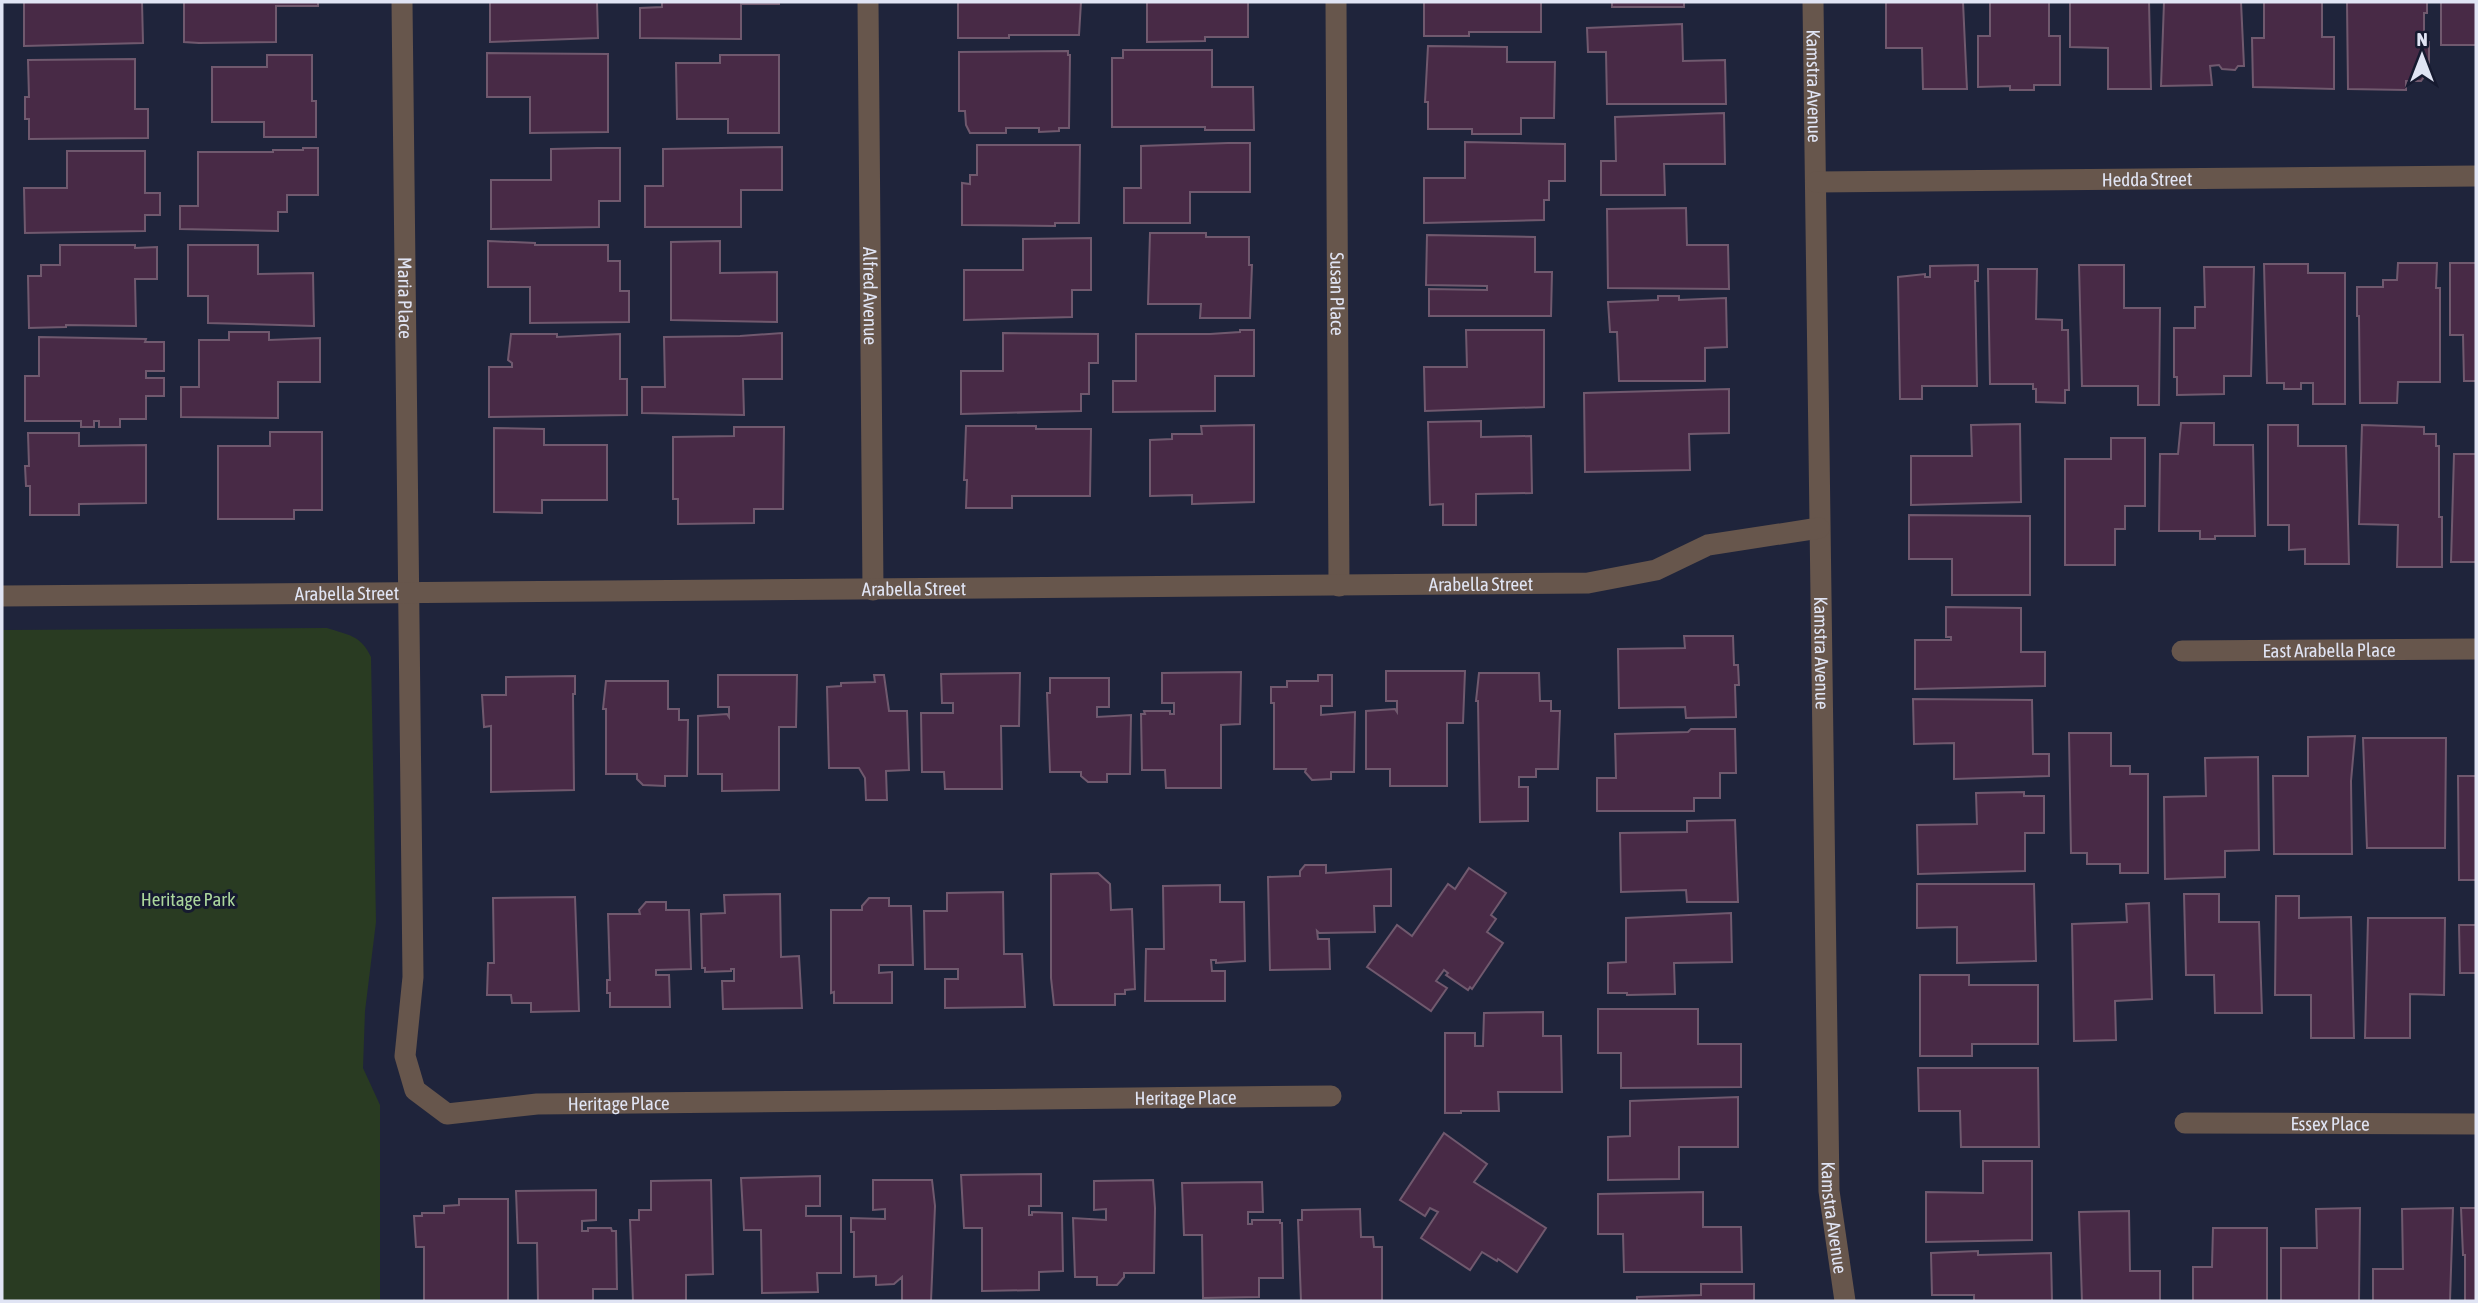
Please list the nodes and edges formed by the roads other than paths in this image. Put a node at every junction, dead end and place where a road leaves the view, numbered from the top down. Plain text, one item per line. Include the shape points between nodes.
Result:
1 (402, 2) edge
2 (869, 2) edge
3 (1336, 2) edge
4 (1813, 2) edge
5 (2476, 176) edge
6 (1816, 182) junction
7 (1819, 528) junction
8 (1339, 586) junction
9 (873, 590) junction
10 (409, 593) junction
11 (2, 596) edge
12 (2476, 649) edge
13 (2182, 651) dead end
14 (1331, 1097) dead end
15 (2185, 1123) dead end
16 (2476, 1124) edge
17 (1845, 1301) edge

1 - 10 street, Maria Place
2 - 9 street, Alfred Avenue
3 - 8 street, Susan Place
4 - 6 street, Kamstra Avenue
5 - 6 street, Hedda Street
6 - 7 street, Kamstra Avenue
7 - 8 street, Arabella Street via 1708,545 1657,570 1588,583
7 - 17 street, Kamstra Avenue via 1829,1191
8 - 9 street, Arabella Street
9 - 10 street, Arabella Street
10 - 11 street, Arabella Street
10 - 14 street, Heritage Place via 413,977 405,1056 415,1090 447,1114 537,1104
12 - 13 street, East Arabella Place
15 - 16 street, Essex Place

